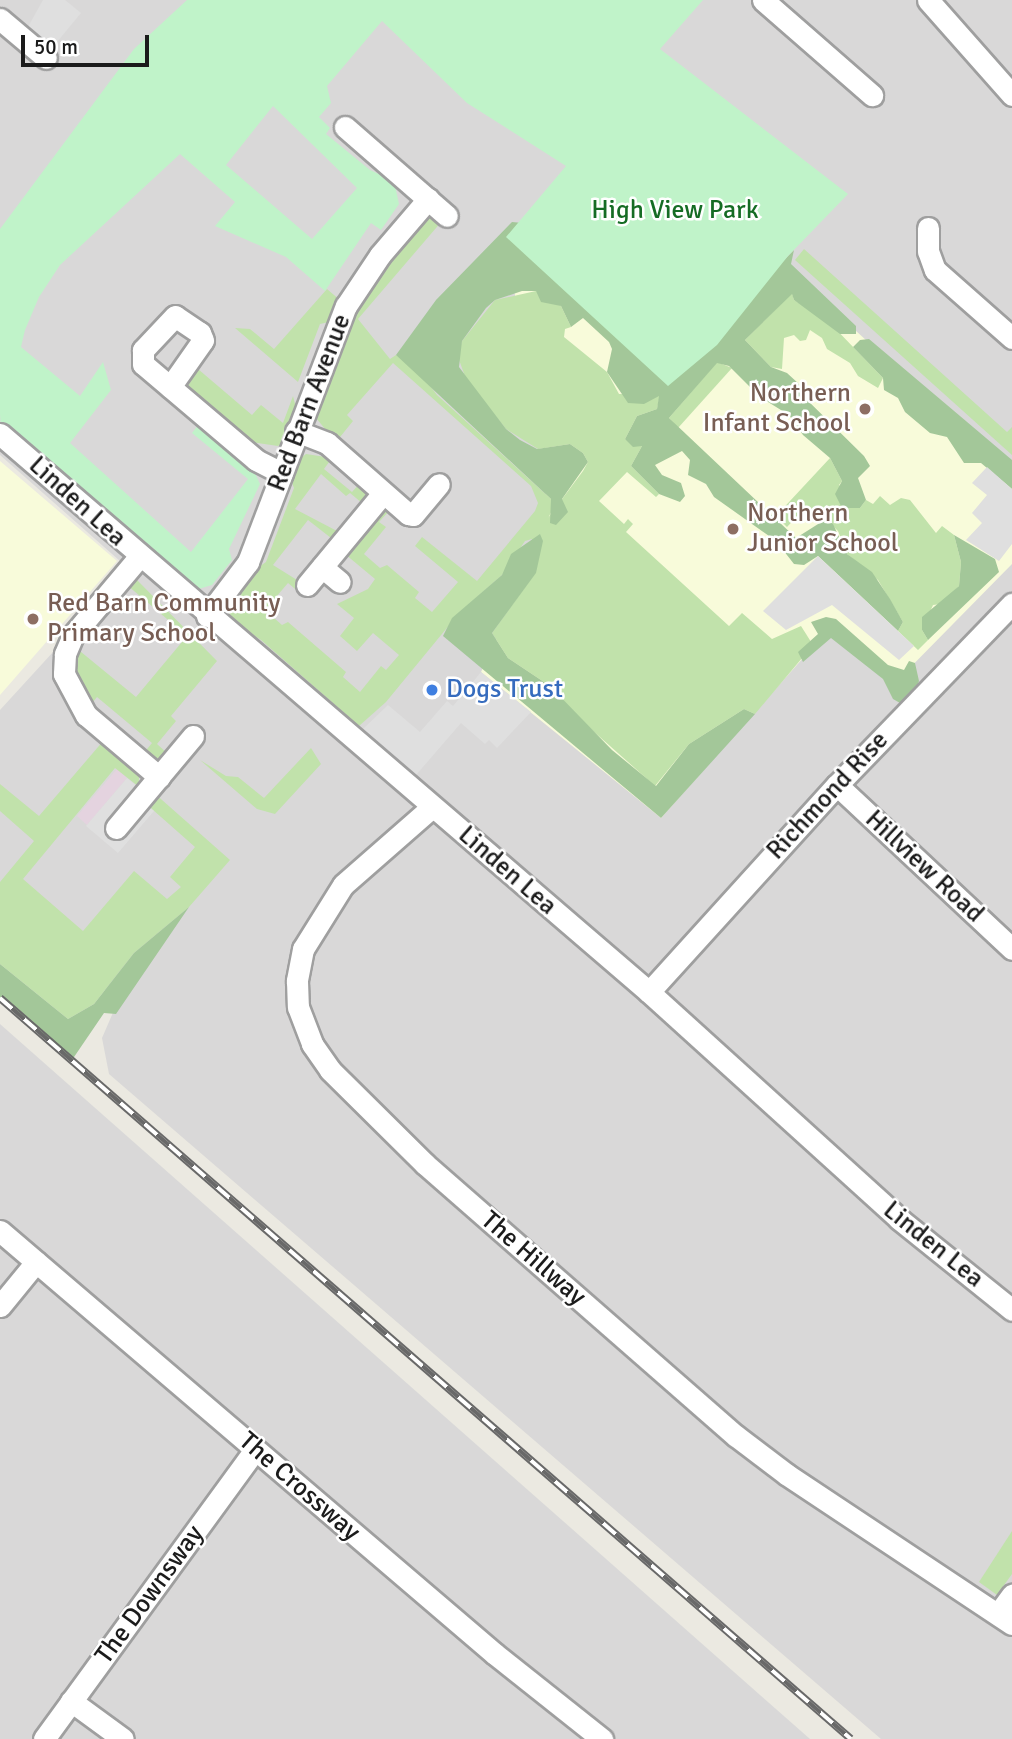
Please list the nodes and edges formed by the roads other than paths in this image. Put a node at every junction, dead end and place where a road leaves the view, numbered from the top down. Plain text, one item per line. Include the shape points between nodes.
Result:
1 (763, 0) edge
2 (928, 0) edge
3 (0, 19) edge
4 (46, 58) dead end
5 (872, 95) dead end
6 (1012, 95) edge
7 (345, 127) dead end
8 (428, 199) junction
9 (447, 216) dead end
10 (928, 228) dead end
11 (1010, 330) edge
12 (170, 387) dead end
13 (296, 431) junction
14 (0, 434) edge
15 (282, 473) junction
16 (439, 484) dead end
17 (383, 493) junction
18 (139, 557) junction
19 (322, 567) junction
20 (340, 582) dead end
21 (307, 585) dead end
22 (1011, 608) edge
23 (207, 616) junction
24 (193, 736) dead end
25 (159, 777) junction
26 (837, 785) junction
27 (432, 807) junction
28 (116, 828) dead end
29 (1012, 948) edge
30 (649, 992) junction
31 (0, 1231) edge
32 (36, 1262) junction
33 (0, 1306) edge
34 (1012, 1310) edge
35 (255, 1450) junction
36 (1012, 1595) edge
37 (1005, 1619) edge
38 (71, 1701) junction
39 (44, 1739) edge
40 (123, 1739) edge
41 (602, 1739) edge

1 - 5 street
2 - 6 street
3 - 4 street
7 - 8 street
8 - 9 street
8 - 13 street, Red Barn Avenue via 346,306
10 - 11 street via 928,251 935,270
12 - 15 street via 256,460
13 - 15 street, Red Barn Avenue
13 - 17 street via 327,443
14 - 18 street, Linden Lea
15 - 23 street, Red Barn Avenue via 248,562
16 - 17 street via 414,515
17 - 19 street
18 - 23 street, Linden Lea
18 - 25 street via 73,635 65,654 64,674 86,715
19 - 20 street
19 - 21 street
22 - 26 street, Richmond Rise
23 - 27 street, Linden Lea
24 - 25 street
25 - 28 street
26 - 29 street, Hillview Road
26 - 30 street, Richmond Rise
27 - 30 street, Linden Lea
27 - 37 street, The Hillway via 343,885 319,916 303,949 298,1007 324,1061 425,1164 736,1436
30 - 34 street, Linden Lea via 899,1219
31 - 32 street, The Crossway
32 - 33 street
32 - 35 street, The Crossway
35 - 38 street, The Downsway
35 - 41 street, The Crossway
36 - 37 street
38 - 39 street, The Downsway
38 - 40 street

